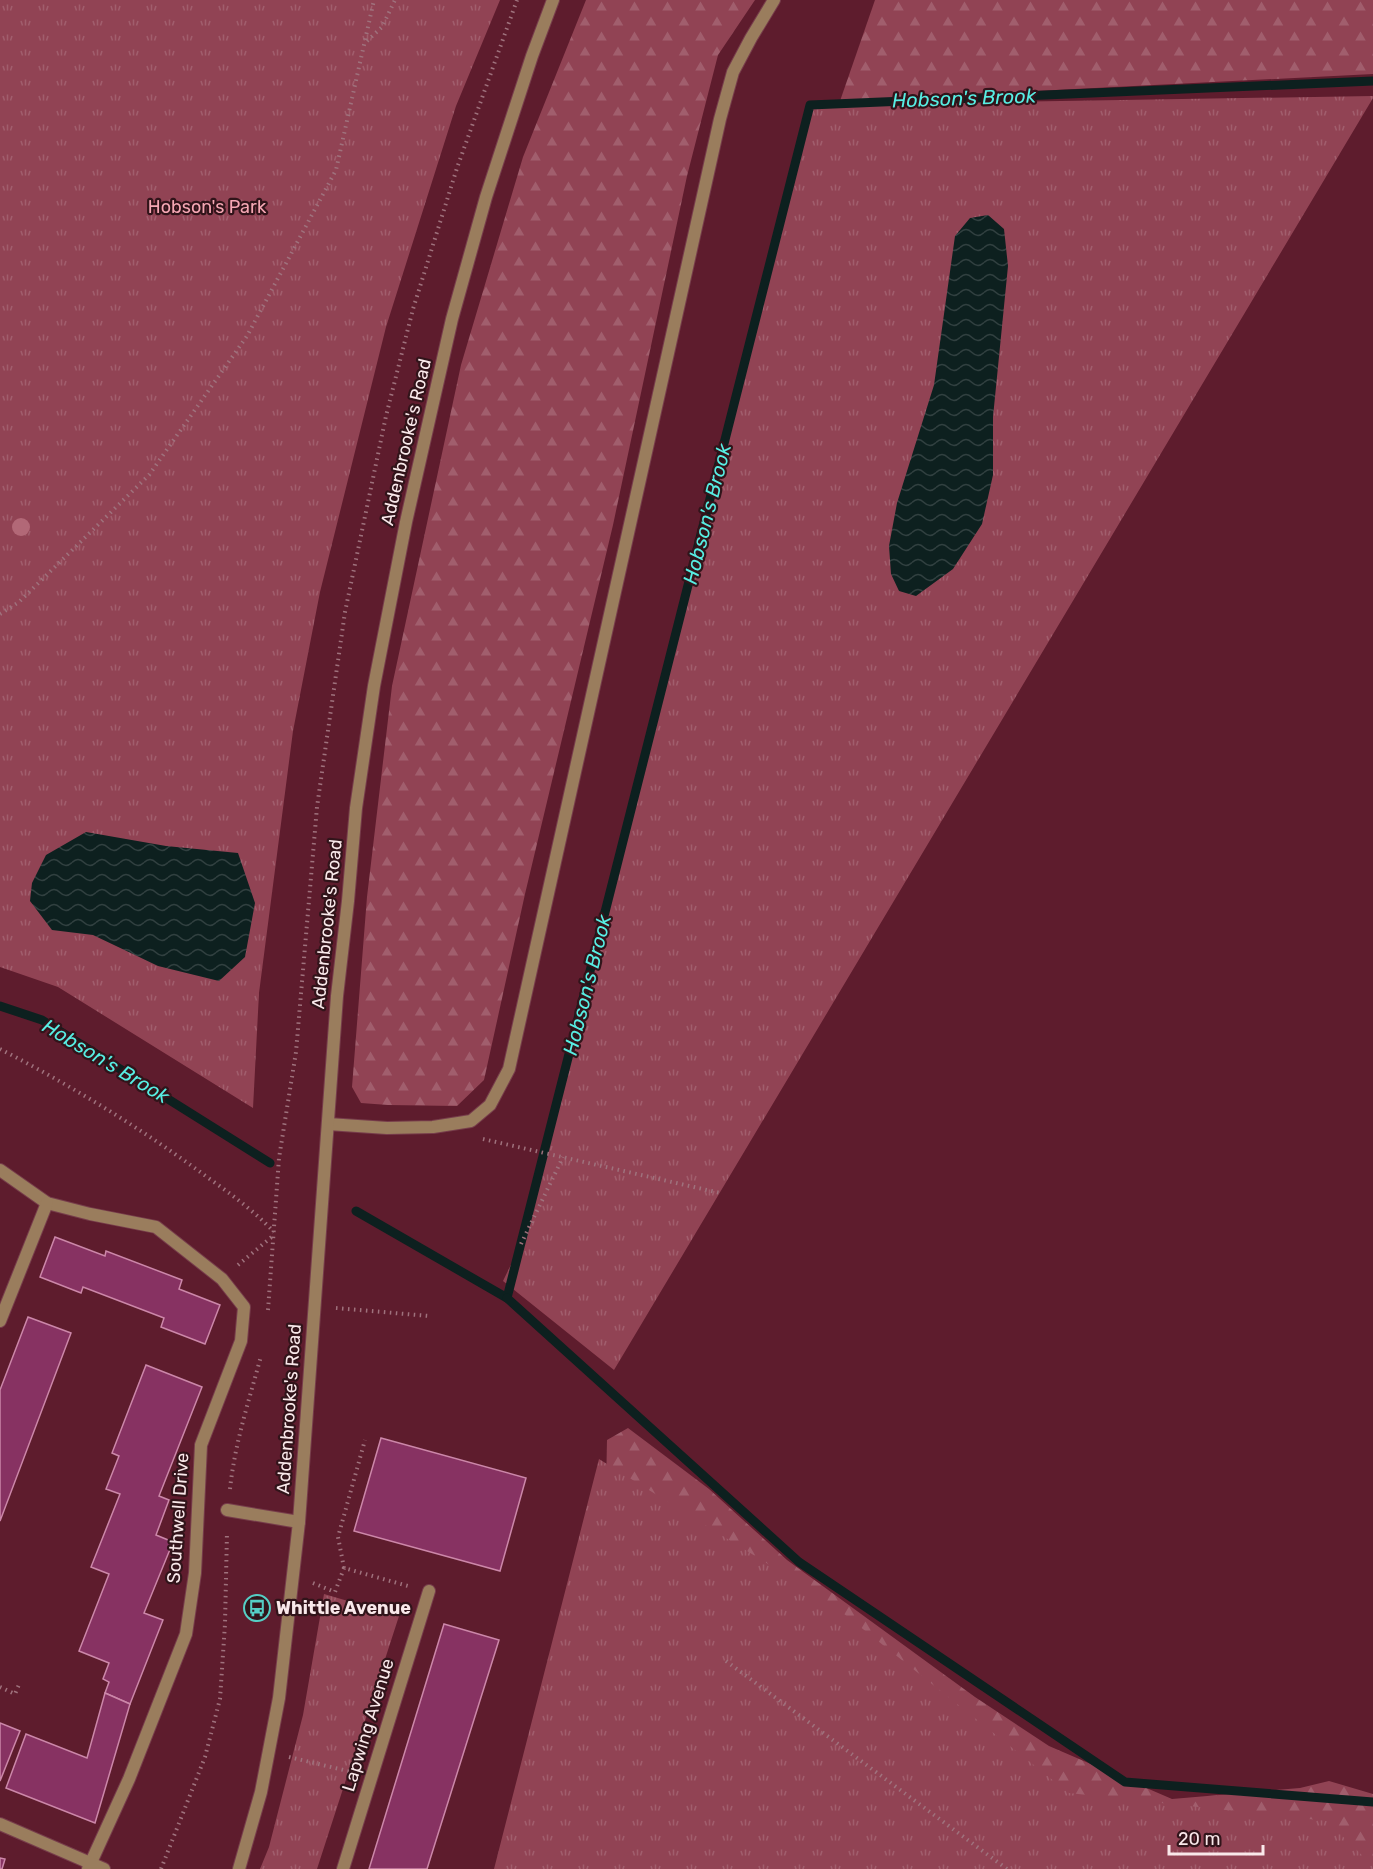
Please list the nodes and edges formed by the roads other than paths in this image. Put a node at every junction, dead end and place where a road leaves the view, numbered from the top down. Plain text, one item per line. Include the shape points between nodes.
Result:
1 (553, 0) edge
2 (774, 0) edge
3 (328, 1124) junction
4 (0, 1170) edge
5 (47, 1203) junction
6 (0, 1321) edge
7 (227, 1510) road end
8 (299, 1522) junction
9 (429, 1591) road end
10 (0, 1824) edge
11 (89, 1866) edge
12 (104, 1869) edge
13 (239, 1869) edge
14 (343, 1869) edge

1 - 3 street, Addenbrooke's Road via 532,56 452,319 406,522 356,808
2 - 3 street via 733,72 720,119 508,1069 490,1105 471,1121 387,1128
3 - 8 street, Addenbrooke's Road
4 - 5 street, Southwell Drive
5 - 6 street
5 - 11 street, Southwell Drive via 156,1227 222,1279 244,1307 241,1341 201,1445 195,1573 186,1634 129,1779
7 - 8 street
8 - 13 street, Addenbrooke's Road via 279,1698 261,1792
9 - 14 street, Lapwing Avenue
10 - 11 street
11 - 12 street

